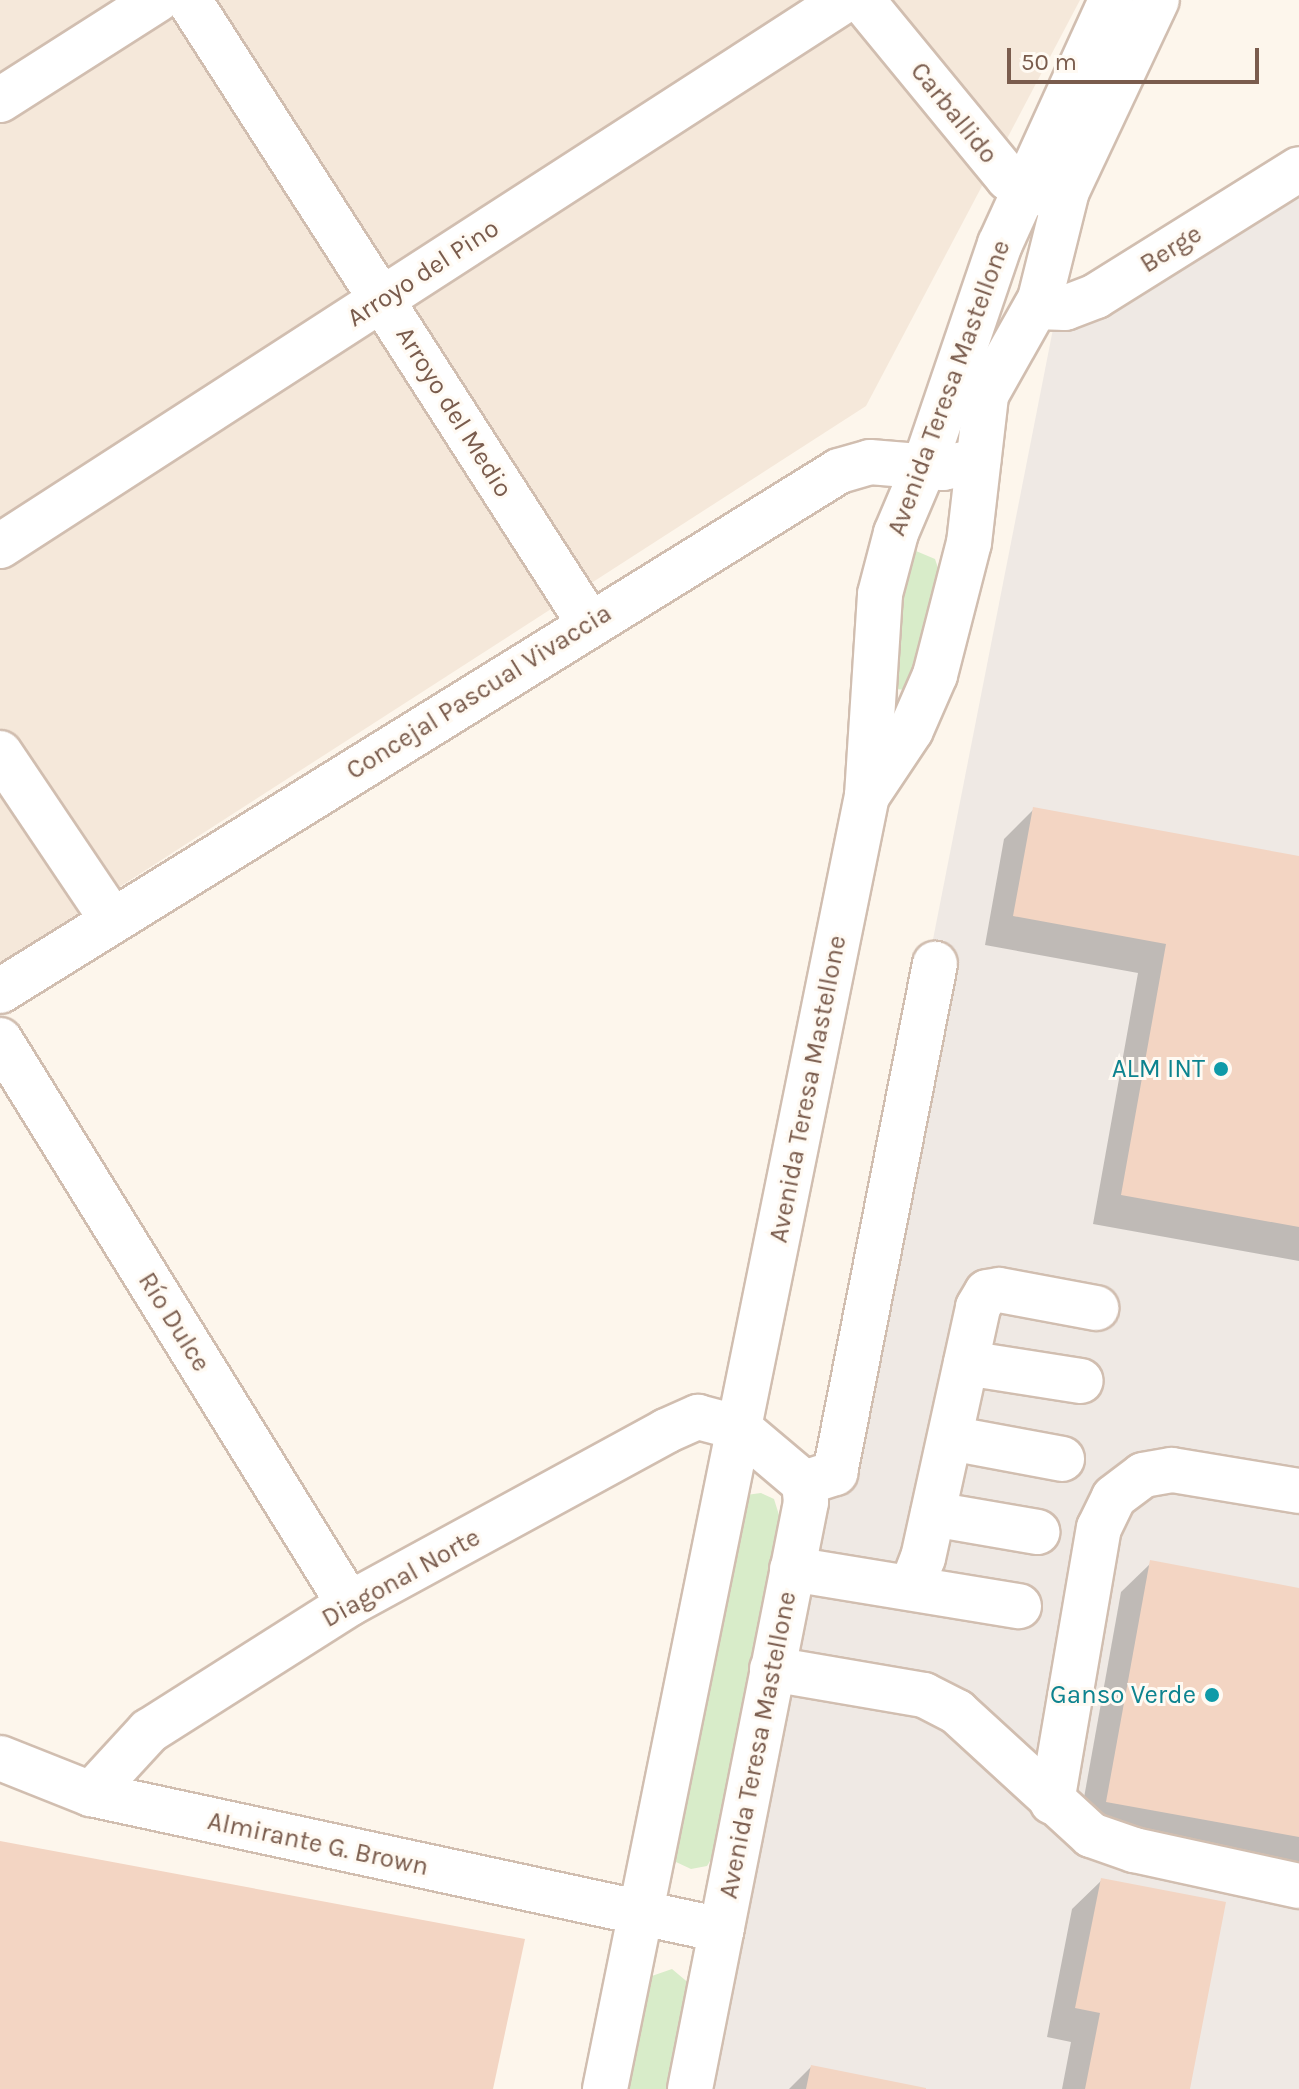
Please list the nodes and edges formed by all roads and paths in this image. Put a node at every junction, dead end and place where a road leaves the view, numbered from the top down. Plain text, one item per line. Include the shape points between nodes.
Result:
1 (157, 0) edge
2 (189, 0) edge
3 (845, 0) edge
4 (862, 0) edge
5 (1111, 0) edge
6 (1157, 0) edge
7 (0, 100) edge
8 (1299, 169) edge
9 (1022, 189) junction
10 (1064, 200) junction
11 (382, 299) junction
12 (1036, 307) junction
13 (978, 461) junction
14 (924, 467) junction
15 (0, 546) edge
16 (589, 623) junction
17 (0, 753) edge
18 (867, 796) junction
19 (113, 921) junction
20 (935, 964) dead end
21 (0, 991) edge
22 (0, 1040) edge
23 (1096, 1308) dead end
24 (966, 1363) junction
25 (1081, 1381) dead end
26 (739, 1428) junction
27 (950, 1438) junction
28 (1062, 1459) dead end
29 (804, 1483) junction
30 (1299, 1491) edge
31 (933, 1514) junction
32 (1037, 1532) dead end
33 (792, 1569) junction
34 (912, 1586) junction
35 (349, 1604) junction
36 (1019, 1606) dead end
37 (772, 1669) junction
38 (0, 1758) edge
39 (91, 1794) junction
40 (1052, 1802) junction
41 (1299, 1886) edge
42 (640, 1914) junction
43 (721, 1930) junction
44 (605, 2089) edge
45 (690, 2089) edge

1 - 7 street
2 - 11 street, Arroyo del Medio
3 - 11 street, Arroyo del Pino
4 - 9 street, Carballido
5 - 9 street, Avenida Teresa Mastellone
6 - 10 street, Avenida Teresa Mastellone
8 - 12 street, Berge via 1096,296 1065,308
9 - 10 street
9 - 14 street, Avenida Teresa Mastellone
10 - 12 street, Avenida Teresa Mastellone
11 - 15 street, Arroyo del Pino
11 - 16 street, Arroyo del Medio
12 - 13 street, Avenida Teresa Mastellone via 986,395
13 - 14 street, Concejal Pascual Vivaccia
13 - 18 street, Avenida Teresa Mastellone via 969,543 935,675 911,730
14 - 16 street, Concejal Pascual Vivaccia via 870,462 839,471
14 - 18 street, Avenida Teresa Mastellone via 909,494 880,594
16 - 19 street, Concejal Pascual Vivaccia
17 - 19 street
18 - 26 street, Avenida Teresa Mastellone
19 - 21 street, Concejal Pascual Vivaccia
20 - 29 street via 835,1473
22 - 35 street, Río Dulce
23 - 24 street via 987,1292 978,1307
24 - 25 street
24 - 27 street
26 - 29 street
26 - 35 street, Diagonal Norte via 698,1417 666,1431
26 - 42 street, Avenida Teresa Mastellone
27 - 28 street
27 - 31 street
29 - 33 street, Avenida Teresa Mastellone via 806,1502
30 - 40 street via 1172,1470 1143,1475 1114,1497 1099,1528
31 - 32 street
31 - 34 street
33 - 34 street
33 - 37 street, Avenida Teresa Mastellone
34 - 36 street
35 - 39 street, Diagonal Norte via 149,1731
37 - 40 street via 924,1695 957,1712
37 - 43 street, Avenida Teresa Mastellone
38 - 39 street, Almirante G. Brown
39 - 42 street, Almirante G. Brown
40 - 41 street via 1091,1835 1134,1850
42 - 43 street, Almirante G. Brown
42 - 44 street, Avenida Teresa Mastellone
43 - 45 street, Avenida Teresa Mastellone

